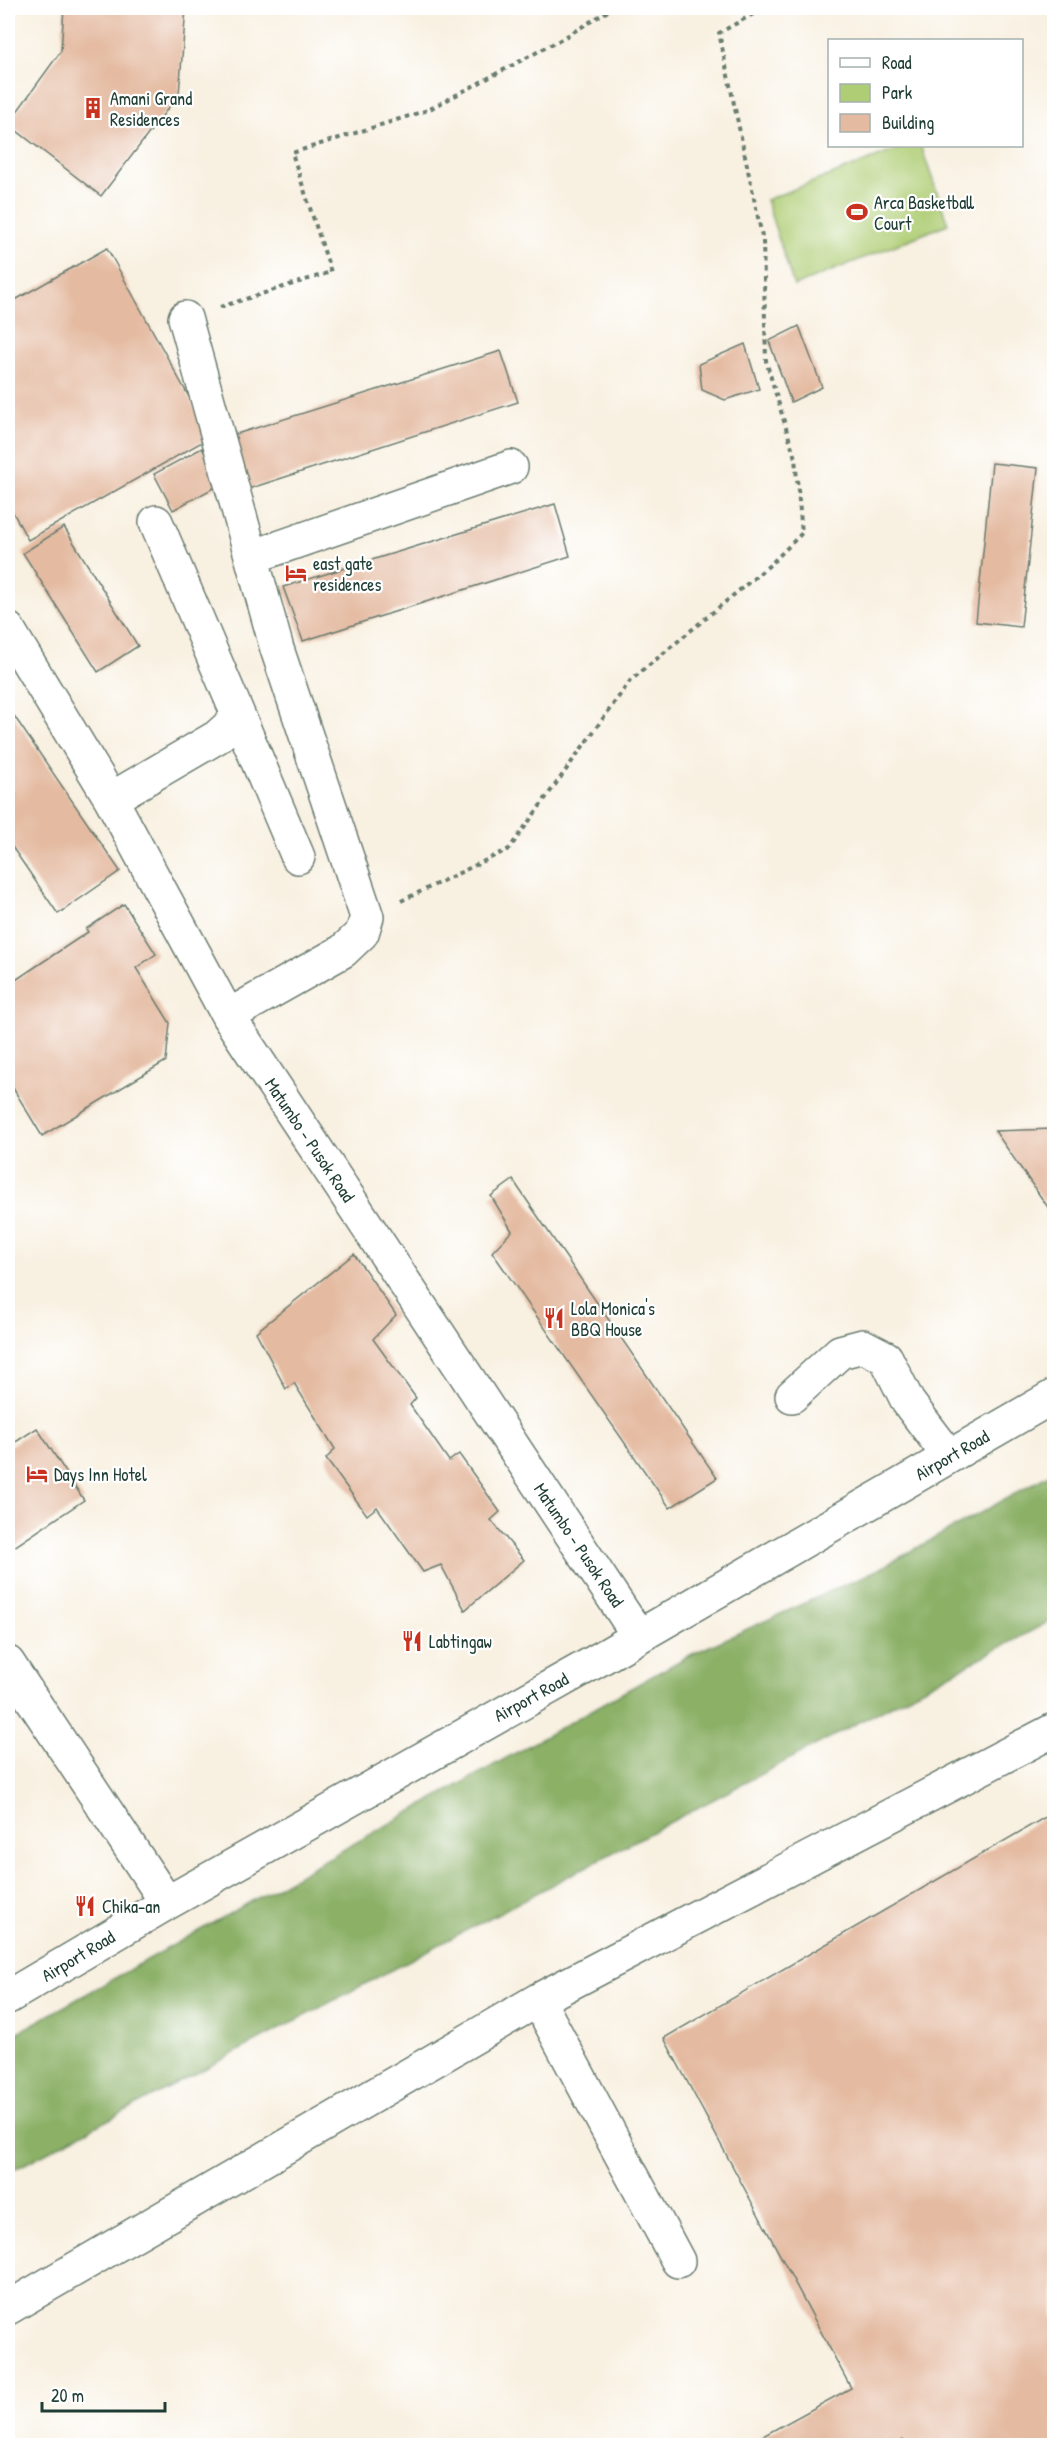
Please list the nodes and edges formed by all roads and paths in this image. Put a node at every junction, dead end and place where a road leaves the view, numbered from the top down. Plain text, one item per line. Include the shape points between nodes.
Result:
1 (613, 8) edge
2 (764, 8) edge
3 (184, 318) joint
4 (511, 467) dead end
5 (156, 522) dead end
6 (252, 557) junction
7 (8, 629) edge
8 (239, 717) junction
9 (111, 799) junction
10 (298, 857) dead end
11 (367, 917) junction
12 (228, 1016) junction
13 (792, 1395) dead end
14 (1054, 1396) edge
15 (949, 1456) junction
16 (638, 1635) junction
17 (8, 1662) edge
18 (1054, 1730) edge
19 (167, 1903) junction
20 (8, 1997) edge
21 (538, 2000) junction
22 (678, 2261) dead end
23 (8, 2308) edge

1 - 3 path via 428,110 292,153 331,272
2 - 11 path via 719,33 763,241 766,361 795,458 802,533 771,564 630,681 509,849
3 - 6 street
4 - 6 street
5 - 8 street
6 - 11 street via 277,649
7 - 9 street, Matumbo - Pusok Road
8 - 9 street via 217,737
8 - 10 street
9 - 12 street, Matumbo - Pusok Road
11 - 12 street via 362,933 343,951
12 - 16 street, Matumbo - Pusok Road
13 - 15 street via 840,1352 863,1346 886,1358 908,1402
14 - 15 street, Airport Road
15 - 16 street, Airport Road
16 - 19 street, Airport Road
17 - 19 street
18 - 21 street
19 - 20 street, Airport Road
21 - 22 street
21 - 23 street

